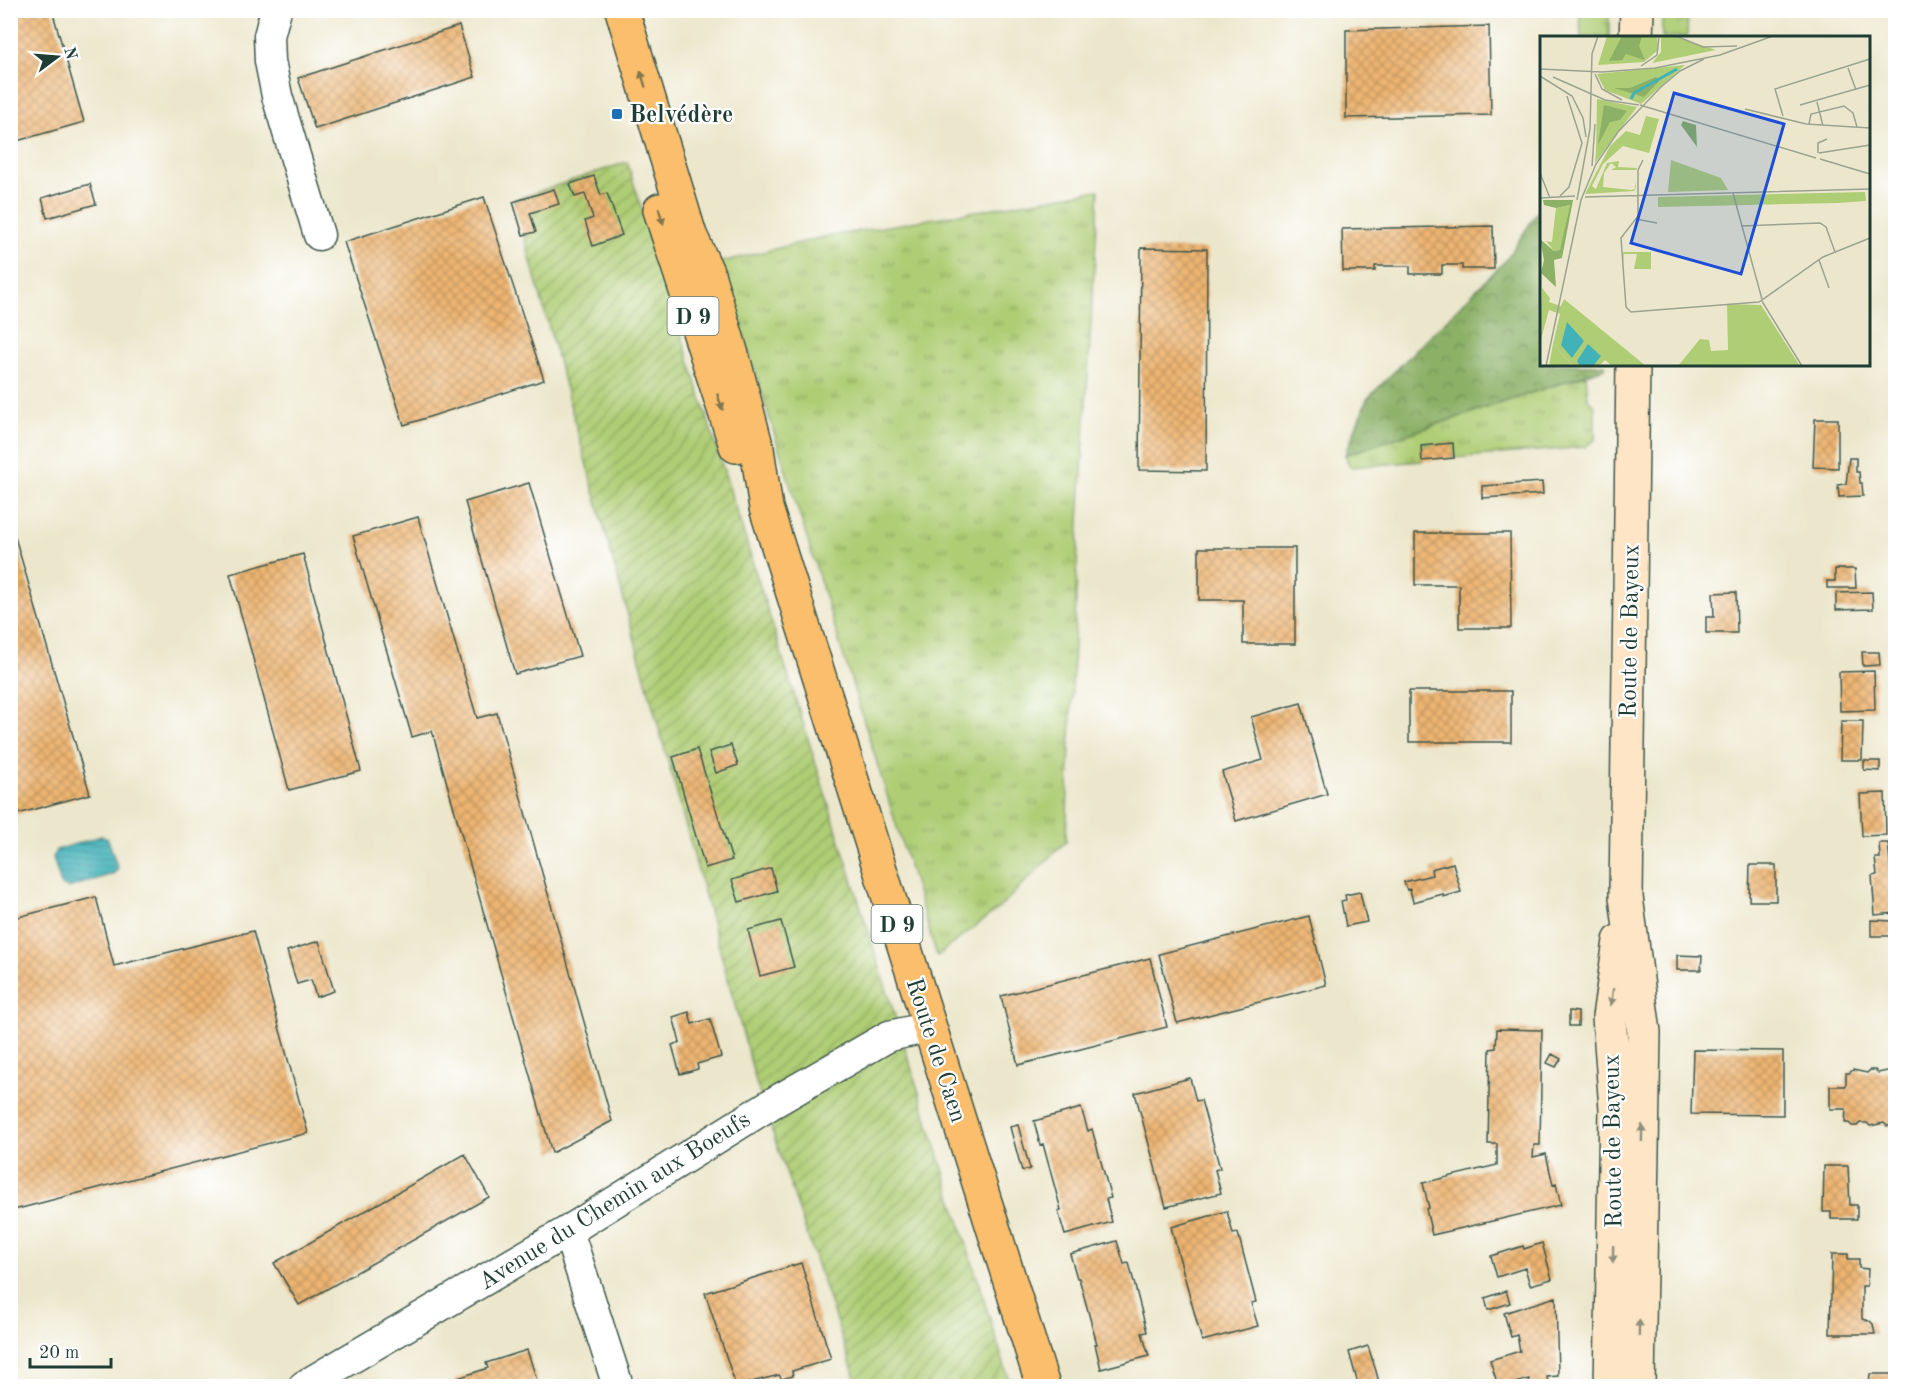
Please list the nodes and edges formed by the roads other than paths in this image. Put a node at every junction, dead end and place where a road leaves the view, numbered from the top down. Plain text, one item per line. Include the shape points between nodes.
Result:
1 (276, 10) edge
2 (598, 10) edge
3 (622, 10) edge
4 (1637, 10) edge
5 (1636, 36) edge
6 (319, 235) dead end
7 (1633, 366) edge
8 (766, 508) junction
9 (1626, 897) junction
10 (930, 1027) junction
11 (568, 1231) junction
12 (304, 1386) edge
13 (618, 1386) edge
14 (1043, 1386) edge
15 (1611, 1386) edge
16 (1638, 1386) edge

1 - 6 street via 269,36 270,60
2 -> 8 main road, Route de Caen / D 9 via 712,378 739,455
8 -> 3 main road, Route de Caen / D 9 via 757,449 735,365 708,274 690,235
4 - 5 main road
7 - 9 main road, Route de Bayeux
8 - 10 main road, Route de Caen / D 9
9 -> 15 main road, Route de Bayeux via 1609,1017 1616,1109
16 -> 9 main road, Route de Bayeux via 1644,1032
10 - 11 street, Avenue du Chemin aux Boeufs via 889,1036 771,1104
10 - 14 main road, Route de Caen / D 9
11 - 12 street, Avenue du Chemin aux Boeufs
11 - 13 street

